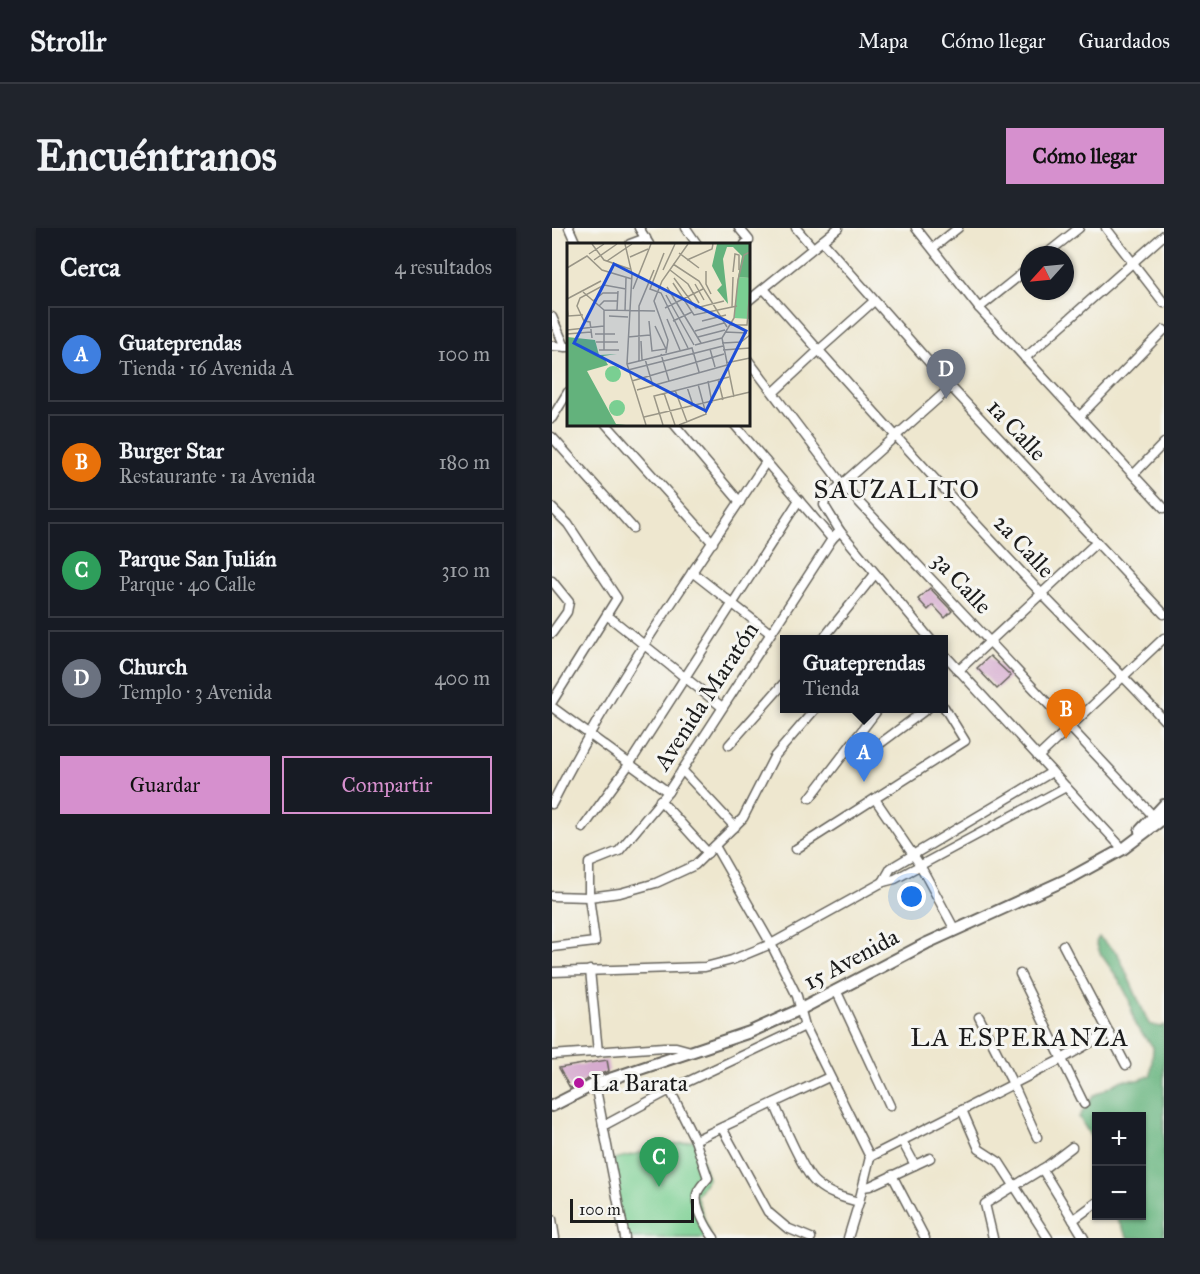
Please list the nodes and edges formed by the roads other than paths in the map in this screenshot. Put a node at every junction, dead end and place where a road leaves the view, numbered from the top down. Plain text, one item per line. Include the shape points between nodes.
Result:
1 (569, 228) edge
2 (639, 228) edge
3 (686, 228) edge
4 (739, 228) edge
5 (796, 228) edge
6 (838, 228) edge
7 (916, 228) edge
8 (958, 228) edge
9 (1079, 228) edge
10 (1106, 228) edge
11 (1164, 235) edge
12 (647, 241) edge
13 (822, 241) junction
14 (576, 243) edge
15 (696, 243) edge
16 (747, 243) edge
17 (1056, 246) edge
18 (813, 248) junction
19 (933, 248) junction
20 (1133, 262) junction
21 (1020, 275) edge
22 (764, 289) junction
23 (750, 300) edge
24 (874, 301) junction
25 (1164, 303) edge
26 (979, 308) junction
27 (552, 317) edge
28 (1164, 330) edge
29 (552, 346) edge
30 (567, 347) edge
31 (819, 350) junction
32 (1025, 358) junction
33 (750, 362) edge
34 (951, 387) junction
35 (774, 392) junction
36 (567, 394) edge
37 (1080, 416) junction
38 (552, 418) edge
39 (608, 426) edge
40 (676, 426) edge
41 (736, 426) edge
42 (895, 435) junction
43 (552, 437) edge
44 (1164, 443) edge
45 (766, 462) junction
46 (1134, 474) junction
47 (842, 484) junction
48 (799, 500) junction
49 (740, 502) junction
50 (552, 508) edge
51 (1164, 508) edge
52 (633, 528) dead end
53 (840, 531) junction
54 (832, 539) junction
55 (712, 543) junction
56 (1096, 543) junction
57 (692, 572) junction
58 (875, 574) junction
59 (552, 581) edge
60 (1041, 594) junction
61 (731, 604) junction
62 (1164, 614) edge
63 (608, 616) junction
64 (552, 633) edge
65 (770, 633) junction
66 (825, 635) edge
67 (928, 635) edge
68 (1164, 638) edge
69 (990, 641) junction
70 (644, 645) junction
71 (948, 659) edge
72 (958, 671) junction
73 (1125, 676) junction
74 (684, 677) junction
75 (780, 688) edge
76 (552, 702) edge
77 (552, 707) edge
78 (722, 707) junction
79 (812, 713) edge
80 (875, 713) edge
81 (921, 713) edge
82 (948, 713) edge
83 (1164, 720) edge
84 (1069, 727) junction
85 (589, 735) junction
86 (729, 745) dead end
87 (1038, 757) junction
88 (858, 760) dead end
89 (630, 763) junction
90 (682, 770) junction
91 (1052, 772) junction
92 (1066, 787) junction
93 (668, 792) junction
94 (810, 798) dead end
95 (875, 799) junction
96 (660, 800) junction
97 (552, 804) edge
98 (1164, 805) edge
99 (1159, 819) edge
100 (735, 827) junction
101 (584, 828) dead end
102 (796, 849) dead end
103 (1124, 849) junction
104 (711, 850) junction
105 (913, 855) junction
106 (920, 865) junction
107 (883, 882) junction
108 (552, 896) edge
109 (589, 897) junction
110 (955, 930) junction
111 (771, 944) junction
112 (1063, 945) dead end
113 (552, 946) edge
114 (593, 970) junction
115 (552, 972) edge
116 (1020, 974) dead end
117 (836, 990) junction
118 (801, 1009) junction
119 (979, 1017) dead end
120 (805, 1026) junction
121 (1109, 1032) junction
122 (600, 1051) junction
123 (691, 1051) junction
124 (552, 1055) edge
125 (1062, 1059) junction
126 (1126, 1065) dead end
127 (829, 1077) junction
128 (595, 1084) junction
129 (1013, 1084) junction
130 (670, 1090) junction
131 (774, 1103) junction
132 (1084, 1104) dead end
133 (552, 1106) edge
134 (890, 1106) dead end
135 (962, 1110) junction
136 (603, 1126) junction
137 (722, 1128) junction
138 (1037, 1137) dead end
139 (695, 1140) junction
140 (902, 1141) junction
141 (1072, 1147) dead end
142 (870, 1157) junction
143 (930, 1158) dead end
144 (915, 1165) junction
145 (1042, 1169) junction
146 (892, 1175) junction
147 (1015, 1186) junction
148 (863, 1187) junction
149 (859, 1202) junction
150 (1092, 1206) edge
151 (552, 1219) edge
152 (1073, 1220) junction
153 (555, 1238) edge
154 (625, 1238) edge
155 (714, 1238) edge
156 (811, 1238) edge
157 (848, 1238) edge
158 (925, 1238) edge
159 (993, 1238) edge
160 (1048, 1238) edge
161 (1084, 1238) edge

1 - 14 street
2 - 12 street
3 - 15 street
4 - 16 street
5 - 18 street
6 - 13 street
7 - 19 street
8 - 19 street
9 - 17 street
10 - 20 street
11 - 20 street
13 - 18 street
13 - 24 street, 1a Calle
18 - 22 street
19 - 26 street
20 - 25 street
20 - 32 street
21 - 26 street
22 - 23 street
22 - 31 street, 2a Calle
24 - 31 street
24 - 34 street, 1a Calle
26 - 32 street
27 - 30 street
28 - 37 street
29 - 30 street
31 - 35 street
31 - 42 street, 2a Calle
32 - 37 street
33 - 35 street, 3a Calle
34 - 42 street
34 - 56 street, 1a Calle
35 - 47 street, 3a Calle
36 - 38 street
37 - 46 street
39 - 55 street
40 - 49 street
41 - 45 street
42 - 47 street
42 - 60 street, 2a Calle
43 - 52 street
44 - 46 street
45 - 48 street
45 - 49 street
46 - 51 street
47 - 53 street via 826,498 824,506
47 - 69 street, 3a Calle
48 - 54 street
48 - 61 street
49 - 55 street
50 - 63 street via 568,524 617,598
53 - 54 street, Avenida Maratón
53 - 58 street
54 - 65 street, Avenida Maratón
55 - 57 street
56 - 60 street
56 - 62 street, 1a Calle
57 - 61 street
57 - 70 street
58 - 66 street
58 - 67 street
59 - 64 street via 569,602 567,612
60 - 69 street
60 - 73 street, 2a Calle
61 - 65 street
61 - 74 street
63 - 70 street
63 - 76 street
65 - 78 street, Avenida Maratón
68 - 73 street
69 - 72 street
69 - 84 street, 3a Calle
70 - 74 street
70 - 85 street
71 - 72 street
72 - 87 street
73 - 83 street, 2a Calle
73 - 84 street
74 - 78 street
74 - 89 street
75 - 86 street
77 - 85 street
78 - 90 street, Avenida Maratón
79 - 100 street via 774,757
80 - 94 street
81 - 88 street
82 - 95 street via 965,741
84 - 87 street
84 - 99 street, 3a Calle
85 - 89 street
85 - 97 street
87 - 91 street
89 - 93 street
89 - 101 street
90 - 93 street, Avenida Maratón
90 - 100 street
91 - 92 street
91 - 105 street
92 - 103 street
92 - 106 street
93 - 96 street, Avenida Maratón
95 - 102 street
95 - 105 street
96 - 104 street
96 - 109 street, Avenida Maratón via 619,851 589,863
98 - 99 main road
99 - 103 main road
100 - 104 street
103 - 110 main road, 15 Avenida
104 - 109 street via 695,864 656,883
104 - 111 street
105 - 106 street
105 - 107 street via 891,868
106 - 107 street
106 - 110 street
107 - 111 street
108 - 109 street
109 - 113 street via 595,942
110 - 117 main road, 15 Avenida
111 - 114 street via 705,967
111 - 118 street
112 - 121 street
114 - 115 street
114 - 122 street
116 - 125 street
117 - 118 main road, 15 Avenida
117 - 134 street
118 - 120 street
118 - 123 main road, 15 Avenida via 750,1032
119 - 129 street
120 - 127 street
120 - 130 street
121 - 125 street
121 - 126 street
122 - 123 street via 676,1047
122 - 124 street
123 - 128 main road, 15 Avenida
125 - 129 street
125 - 132 street
127 - 131 street
127 - 142 street
128 - 133 main road, 15 Avenida
128 - 136 street
129 - 135 street
129 - 138 street
130 - 136 street
130 - 139 street
131 - 137 street
131 - 149 street via 814,1182 836,1196
135 - 140 street
135 - 147 street via 979,1149 999,1162
136 - 154 street
137 - 139 street
137 - 156 street via 768,1212 787,1228
139 - 155 street via 708,1178 696,1196 703,1220
140 - 142 street
140 - 144 street
141 - 145 street
142 - 148 street
143 - 144 street
144 - 146 street
145 - 147 street
145 - 152 street
146 - 148 street
146 - 158 street
147 - 159 street via 984,1204
147 - 160 street
148 - 149 street
149 - 157 street
150 - 152 street
151 - 153 street
152 - 161 street

